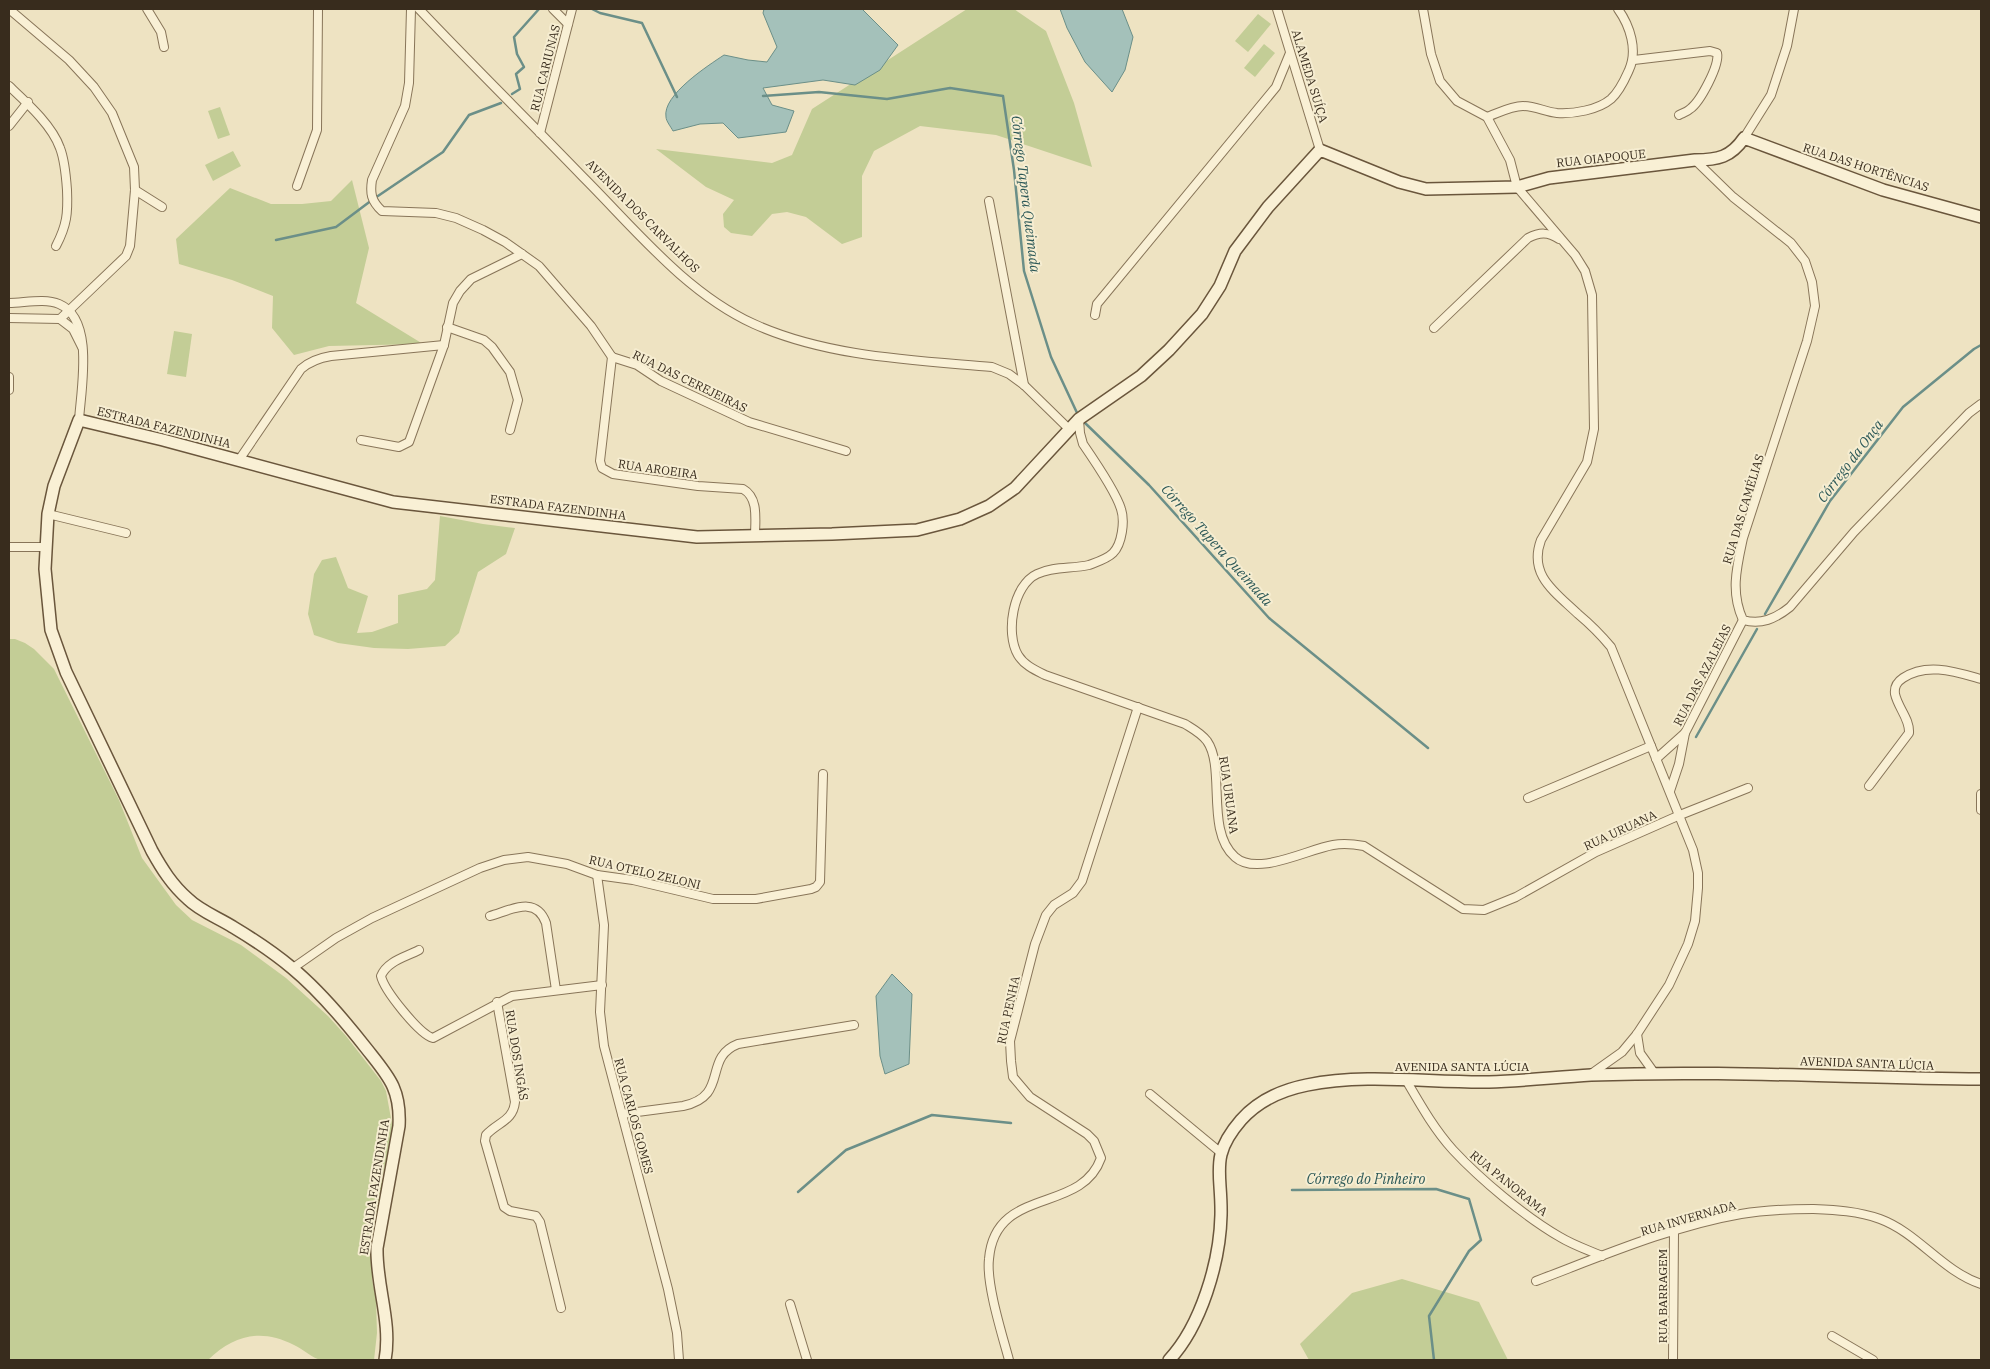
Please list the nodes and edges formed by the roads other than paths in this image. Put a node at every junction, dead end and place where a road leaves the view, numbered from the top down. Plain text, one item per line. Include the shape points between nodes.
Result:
1 (9, 9) edge
2 (146, 9) edge
3 (318, 9) edge
4 (411, 9) edge
5 (419, 9) edge
6 (553, 9) edge
7 (572, 9) edge
8 (1277, 9) edge
9 (1423, 9) edge
10 (1618, 9) edge
11 (1794, 9) edge
12 (568, 24) junction
13 (164, 47) dead end
14 (1290, 53) junction
15 (1634, 60) junction
16 (9, 86) edge
17 (28, 102) junction
18 (1679, 115) dead end
19 (1487, 117) junction
20 (9, 126) edge
21 (540, 132) junction
22 (1744, 138) junction
23 (1320, 150) junction
24 (1695, 160) junction
25 (298, 186) dead end
26 (1517, 186) junction
27 (135, 190) junction
28 (989, 201) dead end
29 (162, 206) dead end
30 (1981, 217) edge
31 (1563, 242) junction
32 (56, 246) dead end
33 (522, 254) junction
34 (48, 302) junction
35 (9, 303) edge
36 (68, 310) junction
37 (1095, 315) dead end
38 (46, 317) junction
39 (9, 318) edge
40 (60, 318) junction
41 (447, 327) junction
42 (1434, 328) dead end
43 (444, 346) junction
44 (83, 349) junction
45 (612, 357) junction
46 (9, 377) edge
47 (1024, 385) junction
48 (9, 390) edge
49 (1981, 404) edge
50 (1082, 417) junction
51 (80, 420) junction
52 (1068, 429) junction
53 (510, 430) dead end
54 (361, 440) dead end
55 (846, 451) dead end
56 (239, 460) junction
57 (48, 514) junction
58 (126, 534) dead end
59 (755, 536) junction
60 (9, 547) edge
61 (46, 547) junction
62 (1743, 620) junction
63 (1981, 679) edge
64 (1138, 707) junction
65 (1685, 733) junction
66 (1651, 746) junction
67 (1656, 759) junction
68 (823, 774) dead end
69 (1869, 786) dead end
70 (1748, 788) dead end
71 (1670, 791) junction
72 (1981, 794) edge
73 (1528, 798) dead end
74 (1981, 810) edge
75 (1680, 815) junction
76 (598, 875) junction
77 (490, 916) dead end
78 (419, 950) dead end
79 (293, 968) junction
80 (602, 985) junction
81 (556, 990) junction
82 (498, 1002) junction
83 (854, 1025) dead end
84 (1637, 1034) junction
85 (1655, 1074) junction
86 (1589, 1075) junction
87 (1981, 1079) edge
88 (1406, 1080) junction
89 (1150, 1094) dead end
90 (622, 1114) junction
91 (1220, 1152) junction
92 (1674, 1232) junction
93 (1602, 1256) junction
94 (1536, 1281) dead end
95 (1981, 1284) edge
96 (790, 1304) dead end
97 (561, 1308) dead end
98 (1832, 1336) dead end
99 (385, 1360) edge
100 (679, 1360) edge
101 (807, 1360) edge
102 (1009, 1360) edge
103 (1169, 1360) edge
104 (1673, 1360) edge
105 (1873, 1360) edge

1 - 27 street via 94,87 112,113 134,167
2 - 13 street via 161,32
3 - 25 street via 317,130
4 - 33 street via 409,83 405,106 372,180 373,202 382,210 436,213 456,218
5 - 21 street, AVENIDA DOS CARVALHOS
6 - 12 street
7 - 12 street, RUA CARIUNAS
8 - 14 street, ALAMEDA SUÍÇA
9 - 19 street via 1431,54 1440,81 1457,101
10 - 15 street via 1629,30
11 - 22 street, RUA OIAPOQUE via 1787,46 1771,95
12 - 21 street, RUA CARIUNAS
14 - 23 street, ALAMEDA SUÍÇA
14 - 37 street via 1276,87 1096,304
15 - 18 street via 1710,51 1718,53 1703,93 1690,109
15 - 19 street via 1620,88 1603,104 1571,113 1523,106
16 - 17 street
17 - 20 street
17 - 32 street via 60,147 66,168 68,212
19 - 26 street via 1510,160
21 - 47 street, AVENIDA DOS CARVALHOS via 690,283 754,324 798,340 842,350 992,367
22 - 24 street, RUA OIAPOQUE via 1726,155 1712,160
22 - 30 street, RUA DAS HORTÊNCIAS via 1883,190
23 - 26 street, RUA OIAPOQUE via 1399,182 1426,189
23 - 50 street via 1268,207 1235,251 1220,286 1202,314 1141,376
24 - 26 street, RUA OIAPOQUE via 1549,178
24 - 62 street, RUA DAS CAMÉLIAS via 1733,197 1792,243 1805,261 1815,306 1736,569 1734,589
26 - 31 street
27 - 29 street
27 - 36 street via 130,246 126,256
28 - 47 street
31 - 42 street via 1546,233 1528,238
31 - 66 street via 1585,271 1592,295 1594,429 1587,462 1536,552 1538,569 1547,584 1611,647
33 - 41 street via 471,280 453,303
33 - 45 street via 539,266 555,284
34 - 35 street
34 - 36 street via 60,304
34 - 38 street
36 - 40 street
36 - 44 street via 80,330
38 - 39 street
38 - 40 street
40 - 44 street via 73,329
41 - 43 street
41 - 53 street via 484,340 510,372 518,400
43 - 54 street via 409,442 399,447
43 - 56 street via 331,356 308,363
44 - 51 street
45 - 55 street, RUA DAS CEREJEIRAS via 637,365 661,381 748,422
45 - 59 street, RUA AROEIRA via 600,462 602,468 613,474 743,489 749,492 756,512
46 - 48 street
47 - 52 street, AVENIDA DOS CARVALHOS
49 - 62 street via 1969,412 1867,518 1790,607 1764,621
50 - 52 street
50 - 64 street, RUA URUANA via 1080,433 1083,444 1122,510 1119,540 1114,552 1103,560 1049,570 1025,582 1018,593 1012,638 1018,654 1028,666
51 - 56 street, ESTRADA FAZENDINHA
51 - 57 street, ESTRADA FAZENDINHA via 54,486
52 - 59 street, ESTRADA FAZENDINHA via 1015,488 989,506 960,519 917,530
56 - 59 street, ESTRADA FAZENDINHA via 393,502 697,537
57 - 58 street
57 - 61 street, ESTRADA FAZENDINHA
60 - 61 street
61 - 79 street, ESTRADA FAZENDINHA via 47,598 51,630 58,651 162,869 189,901 242,932
62 - 65 street, RUA DAS AZALEIAS
63 - 69 street via 1933,669 1918,671 1898,681 1895,685 1896,698 1910,733
64 - 75 street, RUA URUANA via 1185,724 1207,741 1213,754 1224,842 1235,858 1250,865 1265,864 1333,845 1350,843 1364,846 1463,909 1484,910 1500,905 1596,852
64 - 102 street, RUA PENHA via 1082,881 1073,893 1054,905 1046,915 1010,1041 1013,1077 1022,1089 1087,1134 1094,1141 1101,1158 1085,1183 1009,1216 996,1232 988,1259 990,1283
65 - 67 street, RUA DAS AZALEIAS
65 - 71 street
66 - 67 street
66 - 73 street
67 - 71 street
68 - 76 street, RUA OTELO ZELONI via 820,882 816,887 756,899 713,899
70 - 75 street, RUA URUANA
71 - 75 street
72 - 74 street
75 - 84 street via 1698,873 1694,921 1688,944 1669,986
76 - 79 street, RUA OTELO ZELONI via 567,864 528,857 504,860 372,918
76 - 80 street, RUA CARLOS GOMES via 604,926
77 - 81 street via 523,906 536,908 542,913
78 - 82 street via 389,965 381,976 386,989 424,1034 433,1038 441,1035
79 - 99 street, ESTRADA FAZENDINHA via 348,1025 386,1073 395,1088 400,1108 377,1248 376,1268 388,1335
80 - 81 street
80 - 90 street, RUA CARLOS GOMES via 600,1012 604,1046
81 - 82 street via 512,996
82 - 97 street, RUA DOS INGÁS via 514,1111 486,1134 485,1141 504,1207 510,1211 530,1213 540,1222
83 - 90 street via 738,1044 721,1055 710,1092 701,1099 683,1106
84 - 85 street via 1640,1053
84 - 86 street via 1622,1052
85 - 86 street, AVENIDA SANTA LÚCIA
85 - 87 street, AVENIDA SANTA LÚCIA
86 - 88 street, AVENIDA SANTA LÚCIA via 1489,1082
88 - 91 street, AVENIDA SANTA LÚCIA via 1326,1082 1280,1093 1249,1112 1229,1135
88 - 93 street, RUA PANORAMA via 1437,1130 1472,1169 1560,1237
89 - 91 street
90 - 100 street, RUA CARLOS GOMES via 668,1289
91 - 103 street, AVENIDA SANTA LÚCIA via 1221,1214 1215,1264 1190,1330
92 - 93 street, RUA INVERNADA
92 - 95 street, RUA INVERNADA via 1720,1218 1763,1211 1840,1210 1890,1224 1955,1271
92 - 104 street, RUA BARRAGEM
93 - 94 street, RUA INVERNADA
96 - 101 street
98 - 105 street

